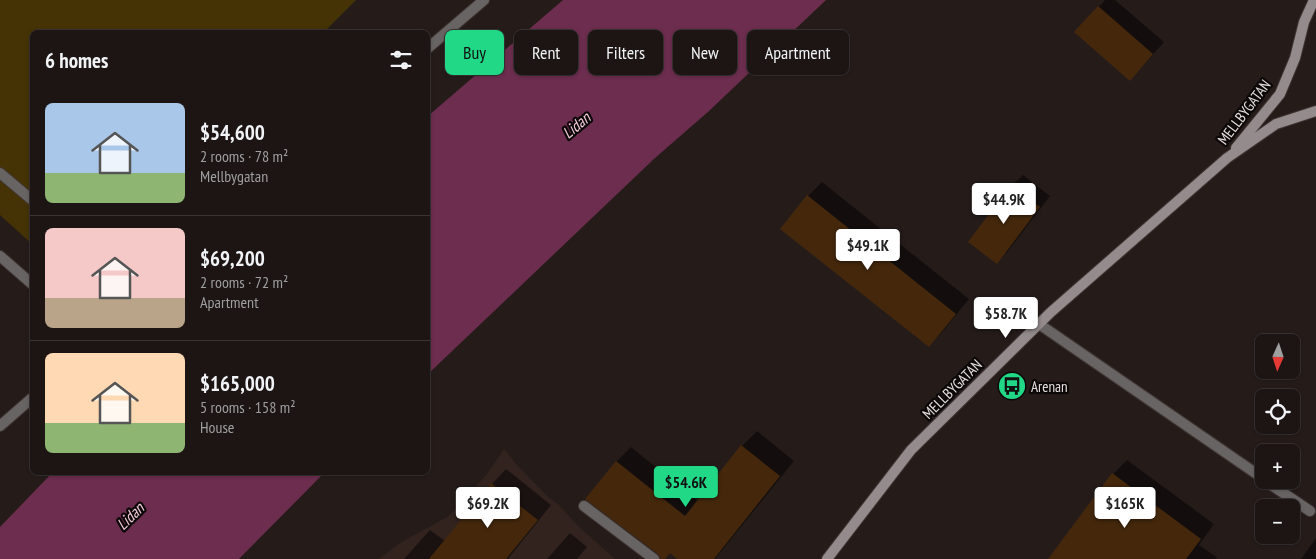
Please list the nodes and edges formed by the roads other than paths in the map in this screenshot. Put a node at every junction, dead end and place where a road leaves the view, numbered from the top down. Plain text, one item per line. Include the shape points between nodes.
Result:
1 (484, 0) edge
2 (1314, 0) edge
3 (430, 46) edge
4 (1316, 111) edge
5 (1227, 158) junction
6 (0, 173) edge
7 (30, 198) edge
8 (0, 256) edge
9 (30, 282) edge
10 (1039, 324) junction
11 (30, 400) edge
12 (0, 426) edge
13 (1255, 474) edge
14 (1277, 489) edge
15 (584, 506) dead end
16 (1310, 512) dead end
17 (654, 559) edge
18 (827, 559) edge

1 - 3 street
2 - 5 main road, MELLBYGATAN via 1280,94
4 - 5 main road, MELLBYGATAN via 1276,124
5 - 10 main road, MELLBYGATAN
6 - 7 street
8 - 9 street
10 - 13 street
10 - 18 main road, MELLBYGATAN via 911,450
11 - 12 street
14 - 16 street
15 - 17 street

